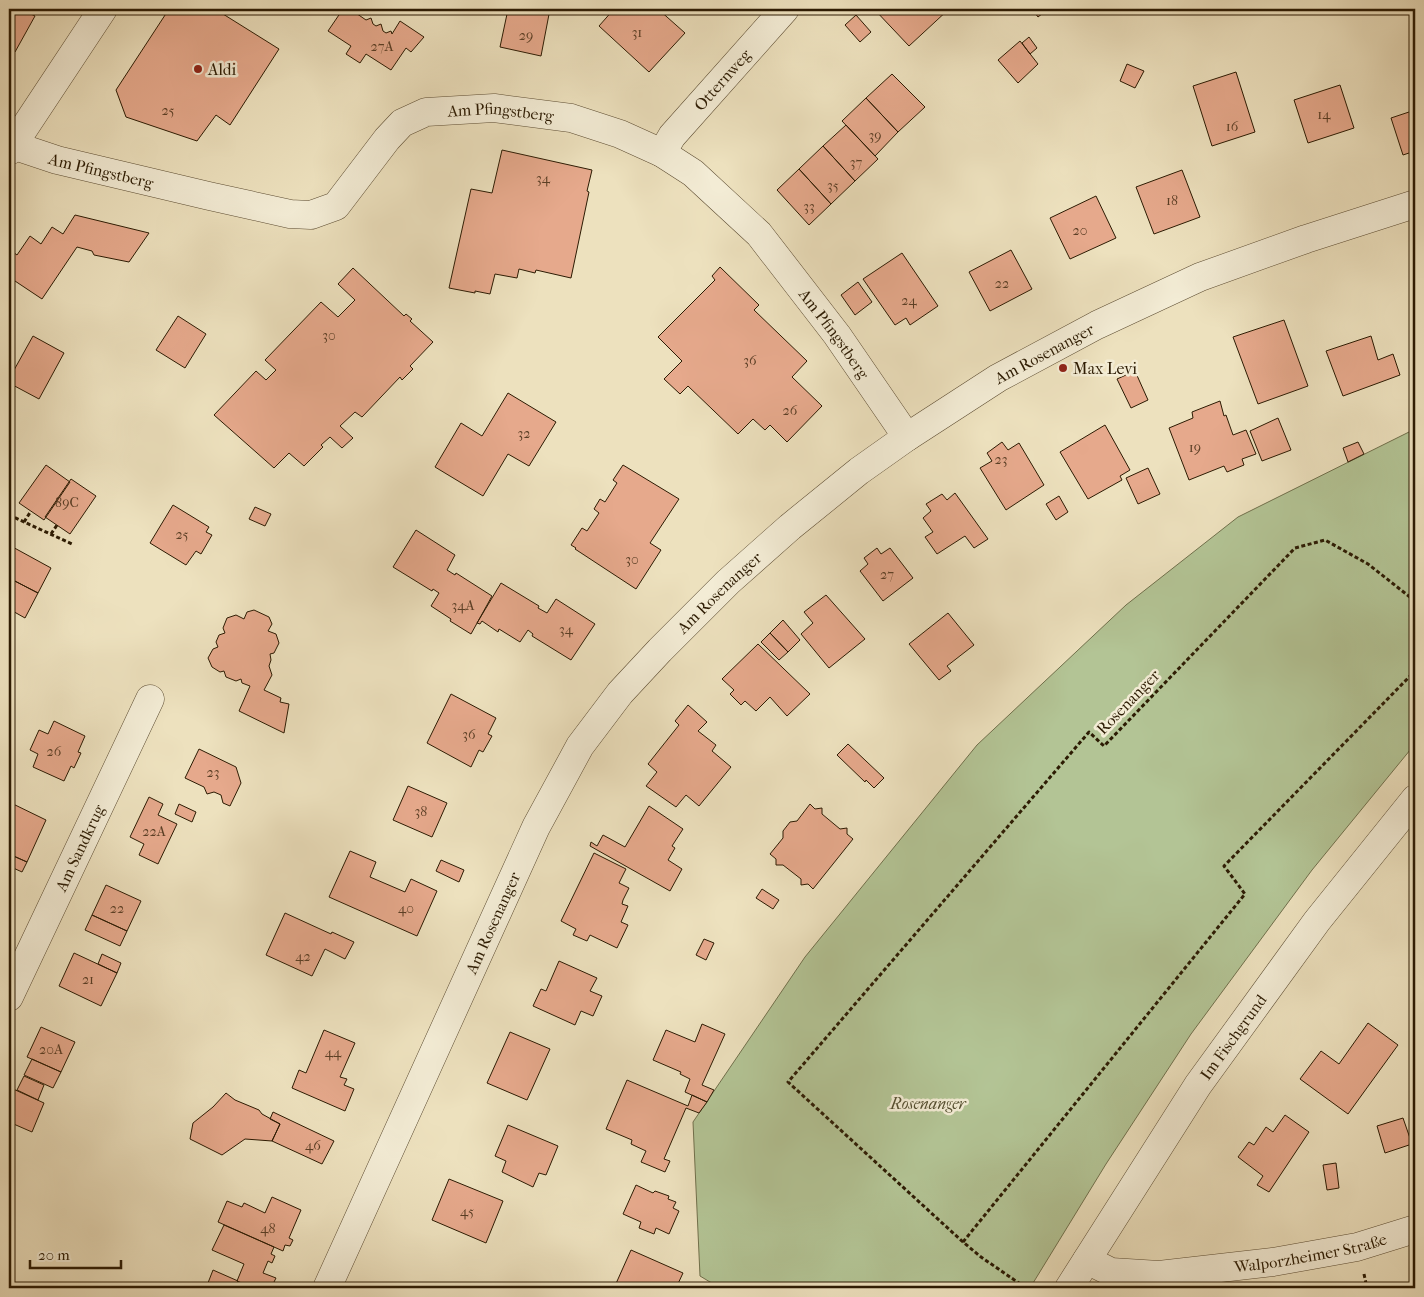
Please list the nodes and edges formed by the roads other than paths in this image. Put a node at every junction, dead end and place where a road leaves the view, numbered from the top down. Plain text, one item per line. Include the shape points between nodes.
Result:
1 (103, 9) edge
2 (785, 9) edge
3 (10, 147) edge
4 (662, 153) junction
5 (1415, 204) edge
6 (907, 437) junction
7 (150, 699) dead end
8 (1415, 799) edge
9 (9, 996) edge
10 (1415, 1229) edge
11 (1087, 1260) junction
12 (327, 1288) edge
13 (1068, 1288) edge

1 - 3 street
2 - 4 street, Otternweg via 672,136
3 - 4 street, Am Pfingstberg via 200,194 290,214 311,215 336,206 402,123 426,112 494,108 571,118 620,134
4 - 6 street, Am Pfingstberg via 693,173 759,234 836,335
5 - 6 street, Am Rosenanger via 1200,277 1097,325 998,378
6 - 12 street, Am Rosenanger via 790,527 728,582 620,693 580,746 536,827
7 - 9 street, Am Sandkrug
8 - 11 street, Im Fischgrund via 1317,921 1198,1085
10 - 11 street, Walporzheimer Straße via 1357,1247 1273,1262 1159,1275 1111,1272
11 - 13 street, Im Fischgrund

